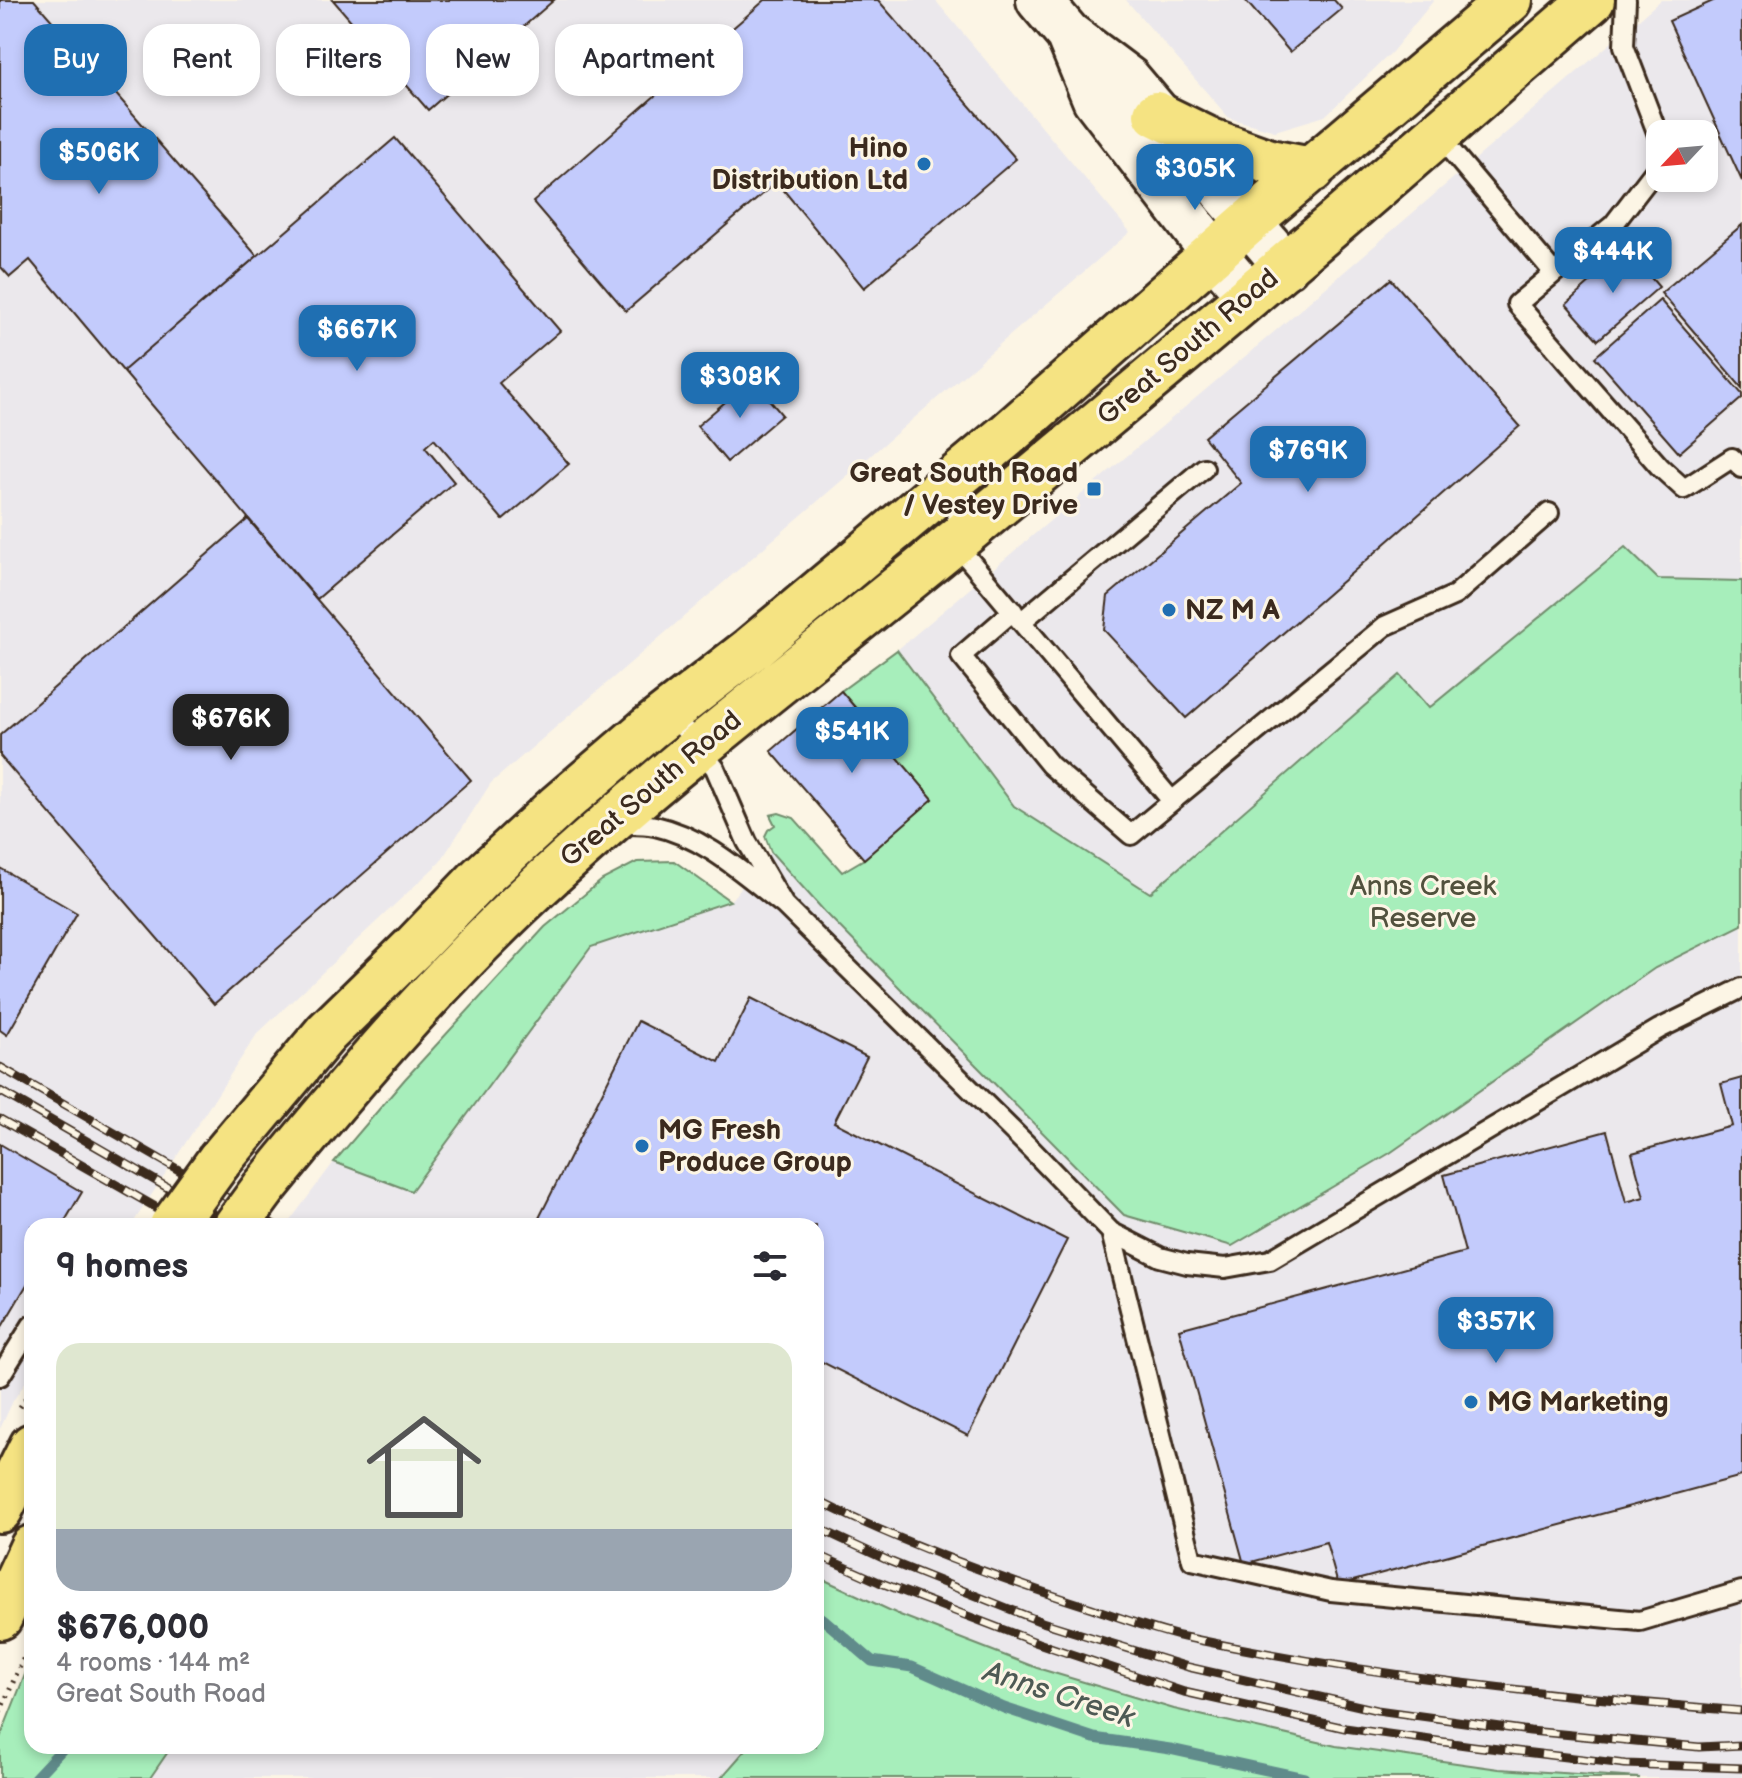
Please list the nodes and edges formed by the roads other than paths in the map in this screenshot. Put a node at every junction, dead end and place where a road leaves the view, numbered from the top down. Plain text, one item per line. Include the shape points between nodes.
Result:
1 (1039, 0) edge
2 (1510, 0) edge
3 (1592, 0) edge
4 (1626, 0) edge
5 (1068, 34) junction
6 (1156, 114) junction
7 (1652, 120) edge
8 (1437, 134) junction
9 (1312, 170) junction
10 (1646, 182) edge
11 (1249, 222) junction
12 (1214, 254) junction
13 (1286, 266) junction
14 (1554, 273) junction
15 (1249, 295) junction
16 (1204, 468) dead end
17 (1742, 468) edge
18 (962, 472) junction
19 (1549, 513) dead end
20 (954, 542) junction
21 (1018, 616) junction
22 (670, 711) junction
23 (698, 748) junction
24 (1172, 801) junction
25 (608, 824) junction
26 (784, 905) junction
27 (1742, 988) edge
28 (178, 1218) edge
29 (242, 1218) edge
30 (1111, 1232) junction
31 (24, 1338) edge
32 (0, 1376) edge
33 (24, 1462) edge
34 (0, 1510) edge
35 (24, 1565) edge
36 (1742, 1591) edge
37 (0, 1617) edge

1 - 5 street
2 - 9 main road, Great South Road
3 - 8 main road, Great South Road
4 - 7 lane via 1624,46
5 - 6 street via 1128,79
5 - 12 street via 1095,99
6 - 9 main road via 1211,141
6 - 11 street
8 - 13 main road, Great South Road
8 - 14 lane
9 - 11 main road, Great South Road
10 - 14 lane via 1613,225
11 - 12 main road, Great South Road
11 - 13 street
12 - 15 street
12 - 18 main road, Great South Road
13 - 15 main road, Great South Road
14 - 17 lane via 1517,304 1660,467 1684,489 1732,458
15 - 20 main road, Great South Road
16 - 21 lane
18 - 20 lane
18 - 22 main road, Great South Road
19 - 24 lane via 1455,595 1385,626
20 - 21 lane
20 - 23 main road, Great South Road
21 - 24 lane
21 - 24 lane via 961,656 1050,765 1131,835
22 - 23 lane
22 - 28 main road, Great South Road, bridge via 480,878 326,1033
23 - 25 main road, Great South Road
23 - 26 lane via 715,768 747,842
25 - 26 lane via 652,825 677,832 711,850
25 - 29 main road, Great South Road, bridge via 486,936 350,1084
26 - 30 lane
27 - 30 lane via 1659,1029 1270,1260 1225,1268 1187,1264 1160,1257
30 - 36 lane via 1192,1560 1331,1591 1640,1621
31 - 32 lane
33 - 34 main road
35 - 37 main road

